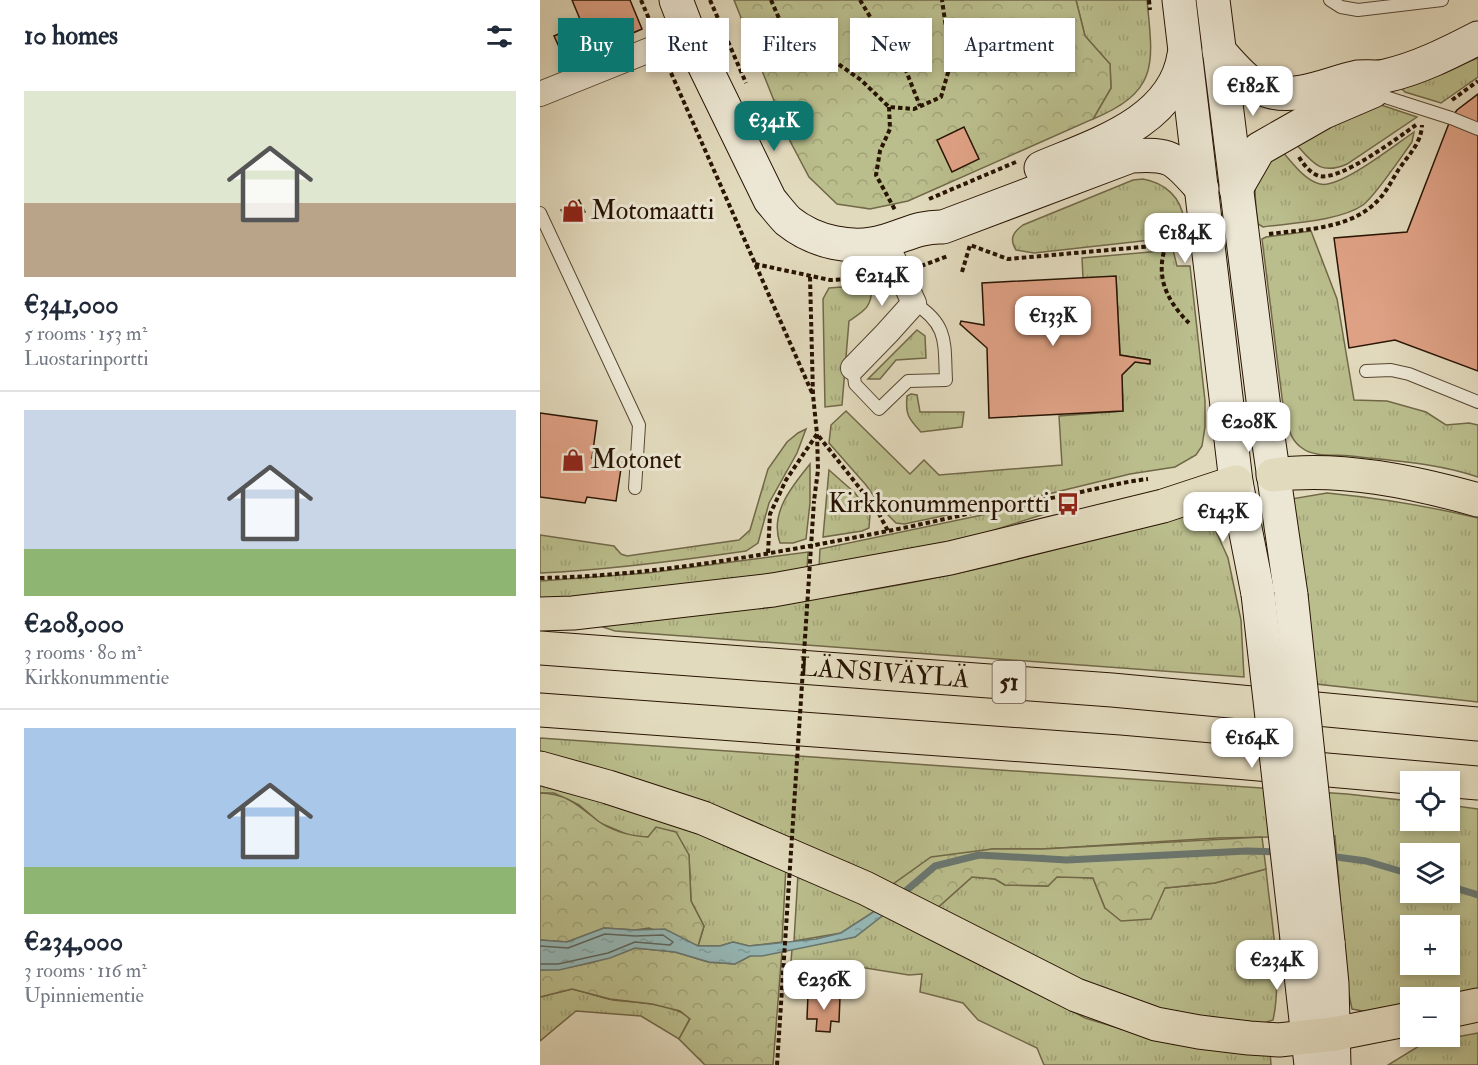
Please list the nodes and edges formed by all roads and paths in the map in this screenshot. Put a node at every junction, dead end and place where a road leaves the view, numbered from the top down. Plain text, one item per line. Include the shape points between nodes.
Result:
1 (641, 0) edge
2 (676, 0) edge
3 (710, 0) edge
4 (771, 0) edge
5 (860, 0) edge
6 (942, 0) edge
7 (1179, 0) edge
8 (1213, 0) edge
9 (1330, 0) edge
10 (1442, 0) edge
11 (648, 18) edge
12 (683, 18) edge
13 (1478, 38) edge
14 (1185, 50) junction
15 (1219, 51) junction
16 (646, 52) edge
17 (671, 72) edge
18 (708, 72) edge
19 (1386, 90) junction
20 (750, 93) dead end
21 (540, 94) edge
22 (920, 106) junction
23 (889, 107) junction
24 (1478, 129) edge
25 (1295, 152) dead end
26 (1023, 159) dead end
27 (1202, 189) junction
28 (1236, 189) junction
29 (540, 213) edge
30 (927, 213) junction
31 (889, 223) junction
32 (1266, 235) dead end
33 (1176, 244) dead end
34 (1166, 245) junction
35 (755, 264) junction
36 (962, 272) dead end
37 (810, 277) junction
38 (885, 277) dead end
39 (914, 303) junction
40 (1195, 328) dead end
41 (853, 368) joint
42 (1366, 371) dead end
43 (813, 395) junction
44 (1478, 402) edge
45 (817, 434) junction
46 (1273, 475) junction
47 (1154, 479) dead end
48 (1236, 482) junction
49 (635, 488) dead end
50 (1478, 500) edge
51 (888, 531) junction
52 (768, 553) junction
53 (540, 578) edge
54 (540, 614) edge
55 (540, 648) edge
56 (540, 710) edge
57 (1478, 724) edge
58 (540, 768) edge
59 (1478, 783) edge
60 (1312, 941) junction
61 (1478, 1005) edge
62 (1460, 1009) edge
63 (1400, 1023) edge
64 (1322, 1050) edge
65 (777, 1065) edge

1 - 11 path
2 - 12 main road
3 - 20 path
4 - 23 path via 784,30 861,80
5 - 22 path via 901,58
6 - 22 path via 951,62 941,97
7 - 14 main road
8 - 15 main road
9 - 10 lane via 1358,10
13 - 19 main road via 1438,57
14 - 27 main road
14 - 30 main road via 1174,88 1155,109 1120,134 937,213
15 - 19 main road via 1252,84 1268,91 1310,91 1359,77
15 - 28 main road
16 - 21 street
17 - 35 path
18 - 31 main road via 770,200 787,220 818,238 864,246
19 - 24 lane, bridge
19 - 28 main road via 1324,112 1259,149
22 - 23 path
23 - 31 path via 890,129 880,151 876,175
25 - 32 path via 1306,168 1318,176 1332,177 1422,121 1421,138 1382,196 1368,209 1352,220
26 - 30 path
27 - 30 main road via 1177,161 1161,155 1131,156 943,227
27 - 48 main road
28 - 46 main road
29 - 49 lane via 639,425
30 - 31 main road
31 - 39 street
33 - 34 path
34 - 36 path via 1008,259 970,245
34 - 40 path via 1160,271 1163,282 1174,305
35 - 37 path
35 - 43 path
37 - 38 path
37 - 43 path
39 - 41 street
39 - 41 lane via 926,311 944,335 946,380 908,381 879,409 855,384
42 - 44 lane via 1409,374
43 - 45 path
45 - 51 path via 859,484
45 - 52 path via 786,480 770,514
45 - 65 path, bridge via 818,470
46 - 48 main road
46 - 50 main road via 1301,471 1354,476 1423,485
46 - 60 main road, bridge via 1291,595
47 - 51 path
48 - 54 main road via 1163,506 950,558 772,590
48 - 60 main road, bridge via 1258,594
51 - 52 path
52 - 53 path via 676,567
55 - 57 main road, LÄNSIVÄYLÄ / 51 via 1112,690
56 - 59 main road via 1096,750
58 - 64 main road via 703,818 865,888 1076,995 1156,1024 1279,1040
60 - 64 main road
61 - 62 main road
63 - 64 main road

